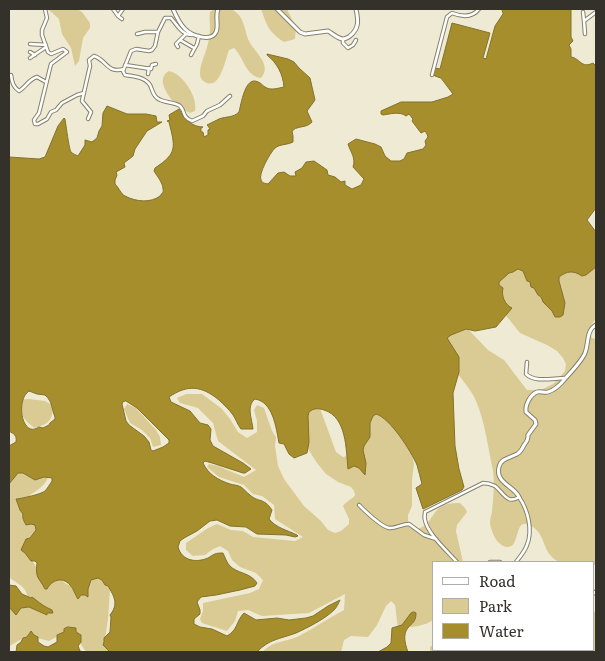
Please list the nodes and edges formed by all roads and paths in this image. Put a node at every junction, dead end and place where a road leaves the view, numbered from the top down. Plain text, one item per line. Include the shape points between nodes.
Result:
1 (45, 9) edge
2 (113, 9) edge
3 (123, 9) edge
4 (173, 9) edge
5 (218, 9) edge
6 (278, 9) edge
7 (356, 9) edge
8 (479, 9) edge
9 (593, 9) edge
10 (583, 12) dead end
11 (596, 13) edge
12 (118, 16) junction
13 (122, 19) dead end
14 (584, 21) junction
15 (158, 32) junction
16 (137, 34) dead end
17 (186, 34) junction
18 (194, 34) junction
19 (585, 34) dead end
20 (199, 36) junction
21 (343, 39) junction
22 (180, 40) junction
23 (356, 40) dead end
24 (30, 44) dead end
25 (46, 46) junction
26 (178, 48) dead end
27 (195, 48) junction
28 (30, 52) dead end
29 (35, 55) junction
30 (191, 55) dead end
31 (30, 58) dead end
32 (156, 64) dead end
33 (124, 67) junction
34 (149, 68) junction
35 (148, 74) dead end
36 (11, 75) dead end
37 (432, 75) dead end
38 (46, 82) junction
39 (84, 93) junction
40 (230, 96) dead end
41 (88, 120) dead end
42 (596, 325) edge
43 (527, 362) dead end
44 (566, 378) junction
45 (519, 497) junction
46 (359, 505) dead end
47 (436, 539) junction
48 (456, 561) edge
49 (517, 561) edge

1 - 25 street via 48,18 42,35
2 - 12 street
3 - 12 street
4 - 18 street via 181,25
5 - 20 street via 215,34
6 - 21 street via 300,32 328,31
7 - 21 street via 357,29
8 - 37 street via 469,16 452,13 447,17
9 - 11 street
10 - 14 street
11 - 14 street
12 - 13 street
14 - 19 street
15 - 16 street
15 - 17 street via 165,18 170,18
15 - 33 street via 152,50 131,51
17 - 18 street
17 - 22 street
18 - 20 street
20 - 27 street
21 - 23 street via 348,48
22 - 26 street via 176,44
22 - 27 street
24 - 25 street
25 - 29 street
25 - 38 street via 51,54 64,49 67,52 51,64
27 - 30 street
28 - 29 street
29 - 31 street
32 - 34 street
33 - 34 street
33 - 39 street via 114,70 94,56 89,60
33 - 40 street via 125,75 147,81 156,98 178,104 186,118 192,120
34 - 35 street
36 - 38 street via 19,90 33,78
38 - 39 street via 35,124 46,119 62,103
39 - 41 street via 82,101 90,112
42 - 44 street via 589,331 585,354
43 - 44 street via 528,377
44 - 45 street via 554,389 532,395 526,404 526,412 536,424 520,452 506,458 498,469 503,482
45 - 47 street via 509,499 493,485 483,483 450,499 425,512 426,525
45 - 49 street via 525,505 530,537
46 - 47 street via 386,527 409,524
47 - 48 street

